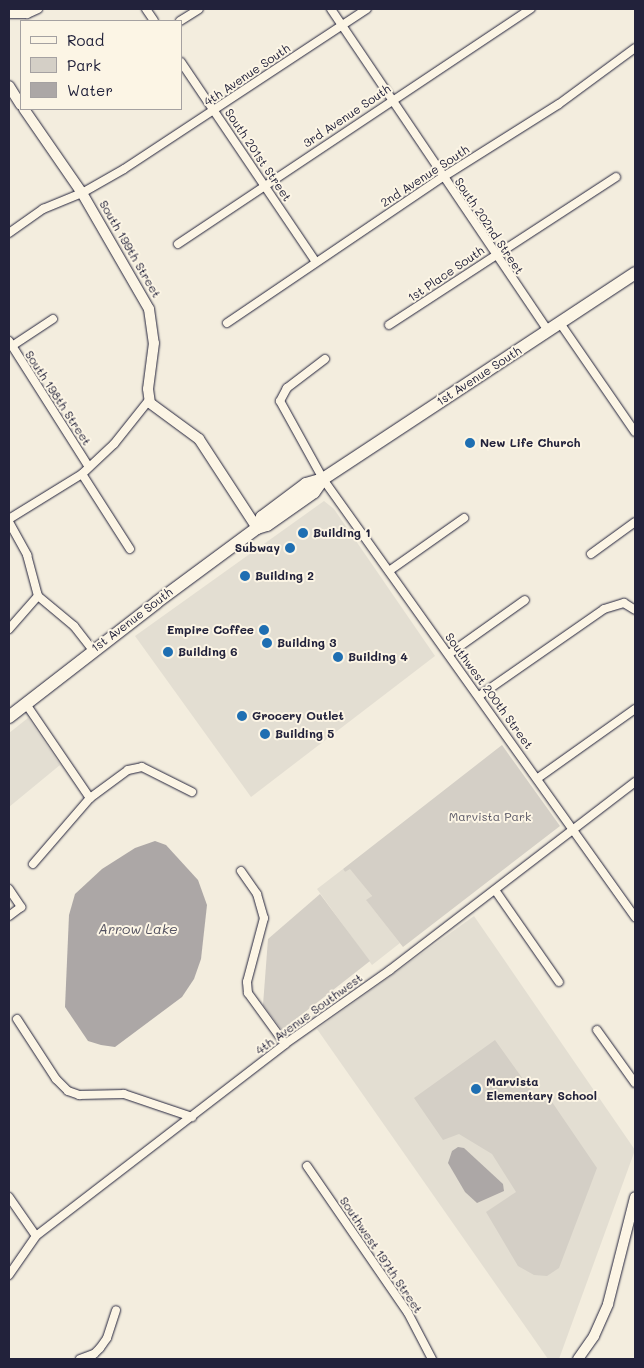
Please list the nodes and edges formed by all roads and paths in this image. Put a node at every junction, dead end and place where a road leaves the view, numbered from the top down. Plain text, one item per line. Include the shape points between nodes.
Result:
1 (38, 9) edge
2 (146, 9) edge
3 (199, 9) edge
4 (331, 9) edge
5 (367, 9) edge
6 (531, 9) edge
7 (9, 14) edge
8 (153, 20) edge
9 (182, 20) edge
10 (342, 26) junction
11 (635, 48) edge
12 (182, 63) edge
13 (9, 86) edge
14 (391, 100) junction
15 (20, 103) edge
16 (25, 110) edge
17 (215, 111) junction
18 (443, 177) junction
19 (616, 177) dead end
20 (264, 185) junction
21 (82, 193) junction
22 (9, 233) edge
23 (178, 244) dead end
24 (494, 255) junction
25 (316, 262) junction
26 (635, 273) edge
27 (53, 319) dead end
28 (227, 323) dead end
29 (560, 323) junction
30 (389, 325) dead end
31 (548, 331) junction
32 (10, 343) edge
33 (325, 359) dead end
34 (149, 400) junction
35 (635, 432) edge
36 (89, 467) junction
37 (82, 474) junction
38 (323, 479) junction
39 (464, 518) dead end
40 (9, 520) edge
41 (634, 525) edge
42 (257, 528) junction
43 (130, 549) dead end
44 (591, 554) dead end
45 (389, 571) junction
46 (38, 596) junction
47 (525, 600) dead end
48 (635, 610) edge
49 (9, 629) edge
50 (92, 649) junction
51 (449, 654) junction
52 (479, 696) junction
53 (26, 704) junction
54 (635, 709) edge
55 (9, 716) edge
56 (538, 778) junction
57 (635, 782) edge
58 (192, 792) dead end
59 (90, 798) junction
60 (573, 829) junction
61 (33, 864) dead end
62 (241, 872) dead end
63 (9, 889) edge
64 (495, 890) junction
65 (9, 916) edge
66 (635, 916) edge
67 (559, 982) dead end
68 (16, 1019) dead end
69 (597, 1030) dead end
70 (285, 1044) junction
71 (635, 1083) edge
72 (192, 1117) junction
73 (307, 1166) dead end
74 (9, 1197) edge
75 (635, 1197) edge
76 (36, 1236) junction
77 (9, 1275) edge
78 (116, 1310) dead end
79 (80, 1359) edge
80 (432, 1359) edge
81 (578, 1359) edge

1 - 7 street via 27,14
2 - 8 street
3 - 9 street
4 - 10 street, South 202nd Street
5 - 10 street, 4th Avenue South
6 - 14 street, 3rd Avenue South
10 - 14 street, South 202nd Street
10 - 17 street, 4th Avenue South
11 - 18 street, 2nd Avenue South via 558,104
12 - 17 street, South 201st Street
13 - 15 street
14 - 18 street, South 202nd Street
14 - 20 street, 3rd Avenue South
16 - 21 street, South 199th Street
17 - 20 street, South 201st Street
17 - 21 street, 4th Avenue South
18 - 24 street, South 202nd Street
18 - 25 street, 2nd Avenue South
19 - 24 street, 1st Place South
20 - 23 street, 3rd Avenue South
20 - 25 street, South 201st Street
21 - 22 street, 4th Avenue South via 43,209
21 - 34 street, South 199th Street via 149,309 154,348
24 - 30 street, 1st Place South
24 - 31 street, South 202nd Street
25 - 28 street, 2nd Avenue South
26 - 29 main road, 1st Avenue South
27 - 32 street
29 - 31 main road, 1st Avenue South
29 - 35 street
31 - 38 main road, 1st Avenue South
32 - 36 street, South 198th Street
33 - 38 street, Southwest 200th Street via 287,388 280,402
34 - 36 street via 114,444
34 - 42 street via 157,410 200,438
36 - 37 street
37 - 40 street
37 - 43 street
38 - 42 main road, 1st Avenue South via 306,484 268,513
38 - 45 street, Southwest 200th Street
39 - 45 street
40 - 46 street via 26,555
41 - 44 street
42 - 50 main road, 1st Avenue South
45 - 51 street, Southwest 200th Street
46 - 49 street
46 - 50 street via 62,615
47 - 51 street
48 - 52 street via 624,603 604,609
50 - 53 main road, 1st Avenue South
51 - 52 street, Southwest 200th Street
52 - 56 street, Southwest 200th Street
53 - 55 main road, 1st Avenue South
53 - 59 street
54 - 56 street
56 - 60 street, Southwest 200th Street
57 - 60 street, 4th Avenue Southwest
58 - 59 street via 136,766
59 - 61 street
60 - 64 street, 4th Avenue Southwest
60 - 66 street, Southwest 200th Street
62 - 70 street via 257,894 264,918 247,982 248,993
63 - 65 street via 21,907
64 - 67 street
64 - 70 street, 4th Avenue Southwest
68 - 72 street via 56,1079 68,1091 79,1095 124,1094
69 - 71 street
70 - 72 street, 4th Avenue Southwest
72 - 76 street, 4th Avenue Southwest
73 - 80 street, Southwest 197th Street via 408,1313
74 - 76 street
75 - 81 street via 608,1304 594,1336
76 - 77 street, 4th Avenue Southwest
78 - 79 street via 108,1338 94,1354

